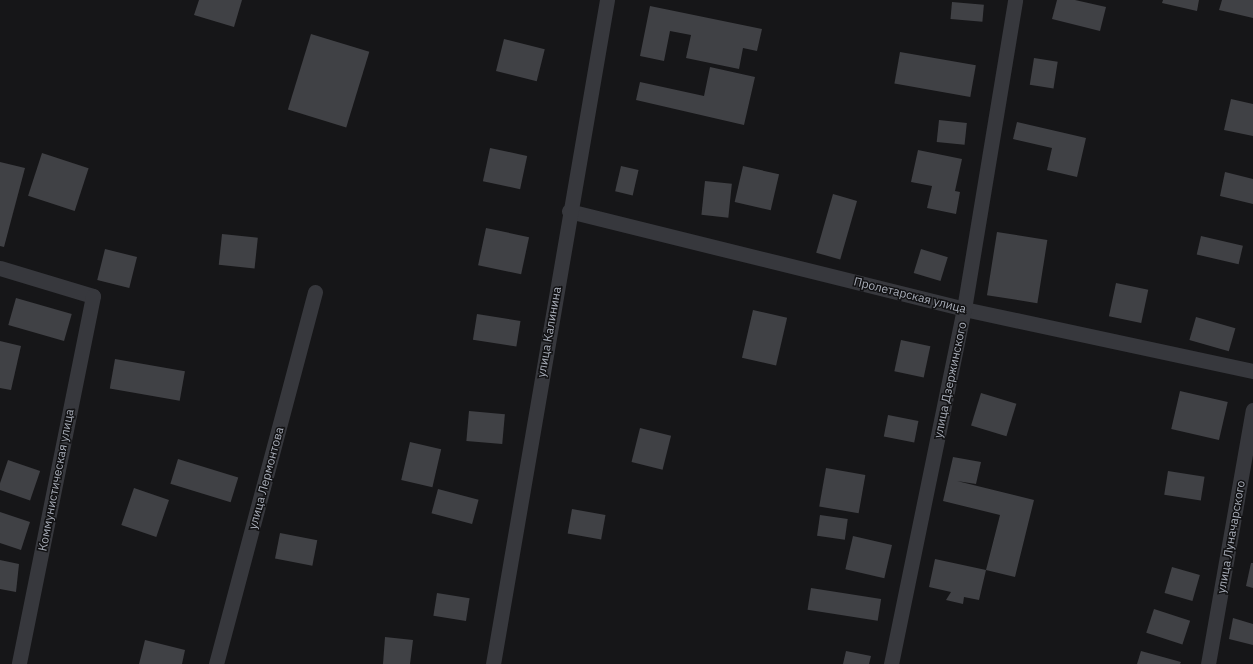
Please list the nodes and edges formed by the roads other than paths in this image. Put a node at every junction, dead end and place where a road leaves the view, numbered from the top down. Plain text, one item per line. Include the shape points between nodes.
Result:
1 (607, 0) edge
2 (1015, 0) edge
3 (569, 211) junction
4 (0, 268) edge
5 (315, 292) dead end
6 (964, 309) junction
7 (1253, 371) edge
8 (1253, 410) edge
9 (19, 664) edge
10 (216, 664) edge
11 (493, 664) edge
12 (891, 664) edge
13 (1208, 664) edge

1 - 3 street, улица Калинина
2 - 6 street, улица Дзержинского
3 - 6 street, Пролетарская улица
3 - 11 street, улица Калинина
4 - 9 street, Коммунистическая улица via 93,296
5 - 10 street, улица Лермонтова
6 - 7 street, Пролетарская улица
6 - 12 street, улица Дзержинского
8 - 13 street, улица Луначарского

